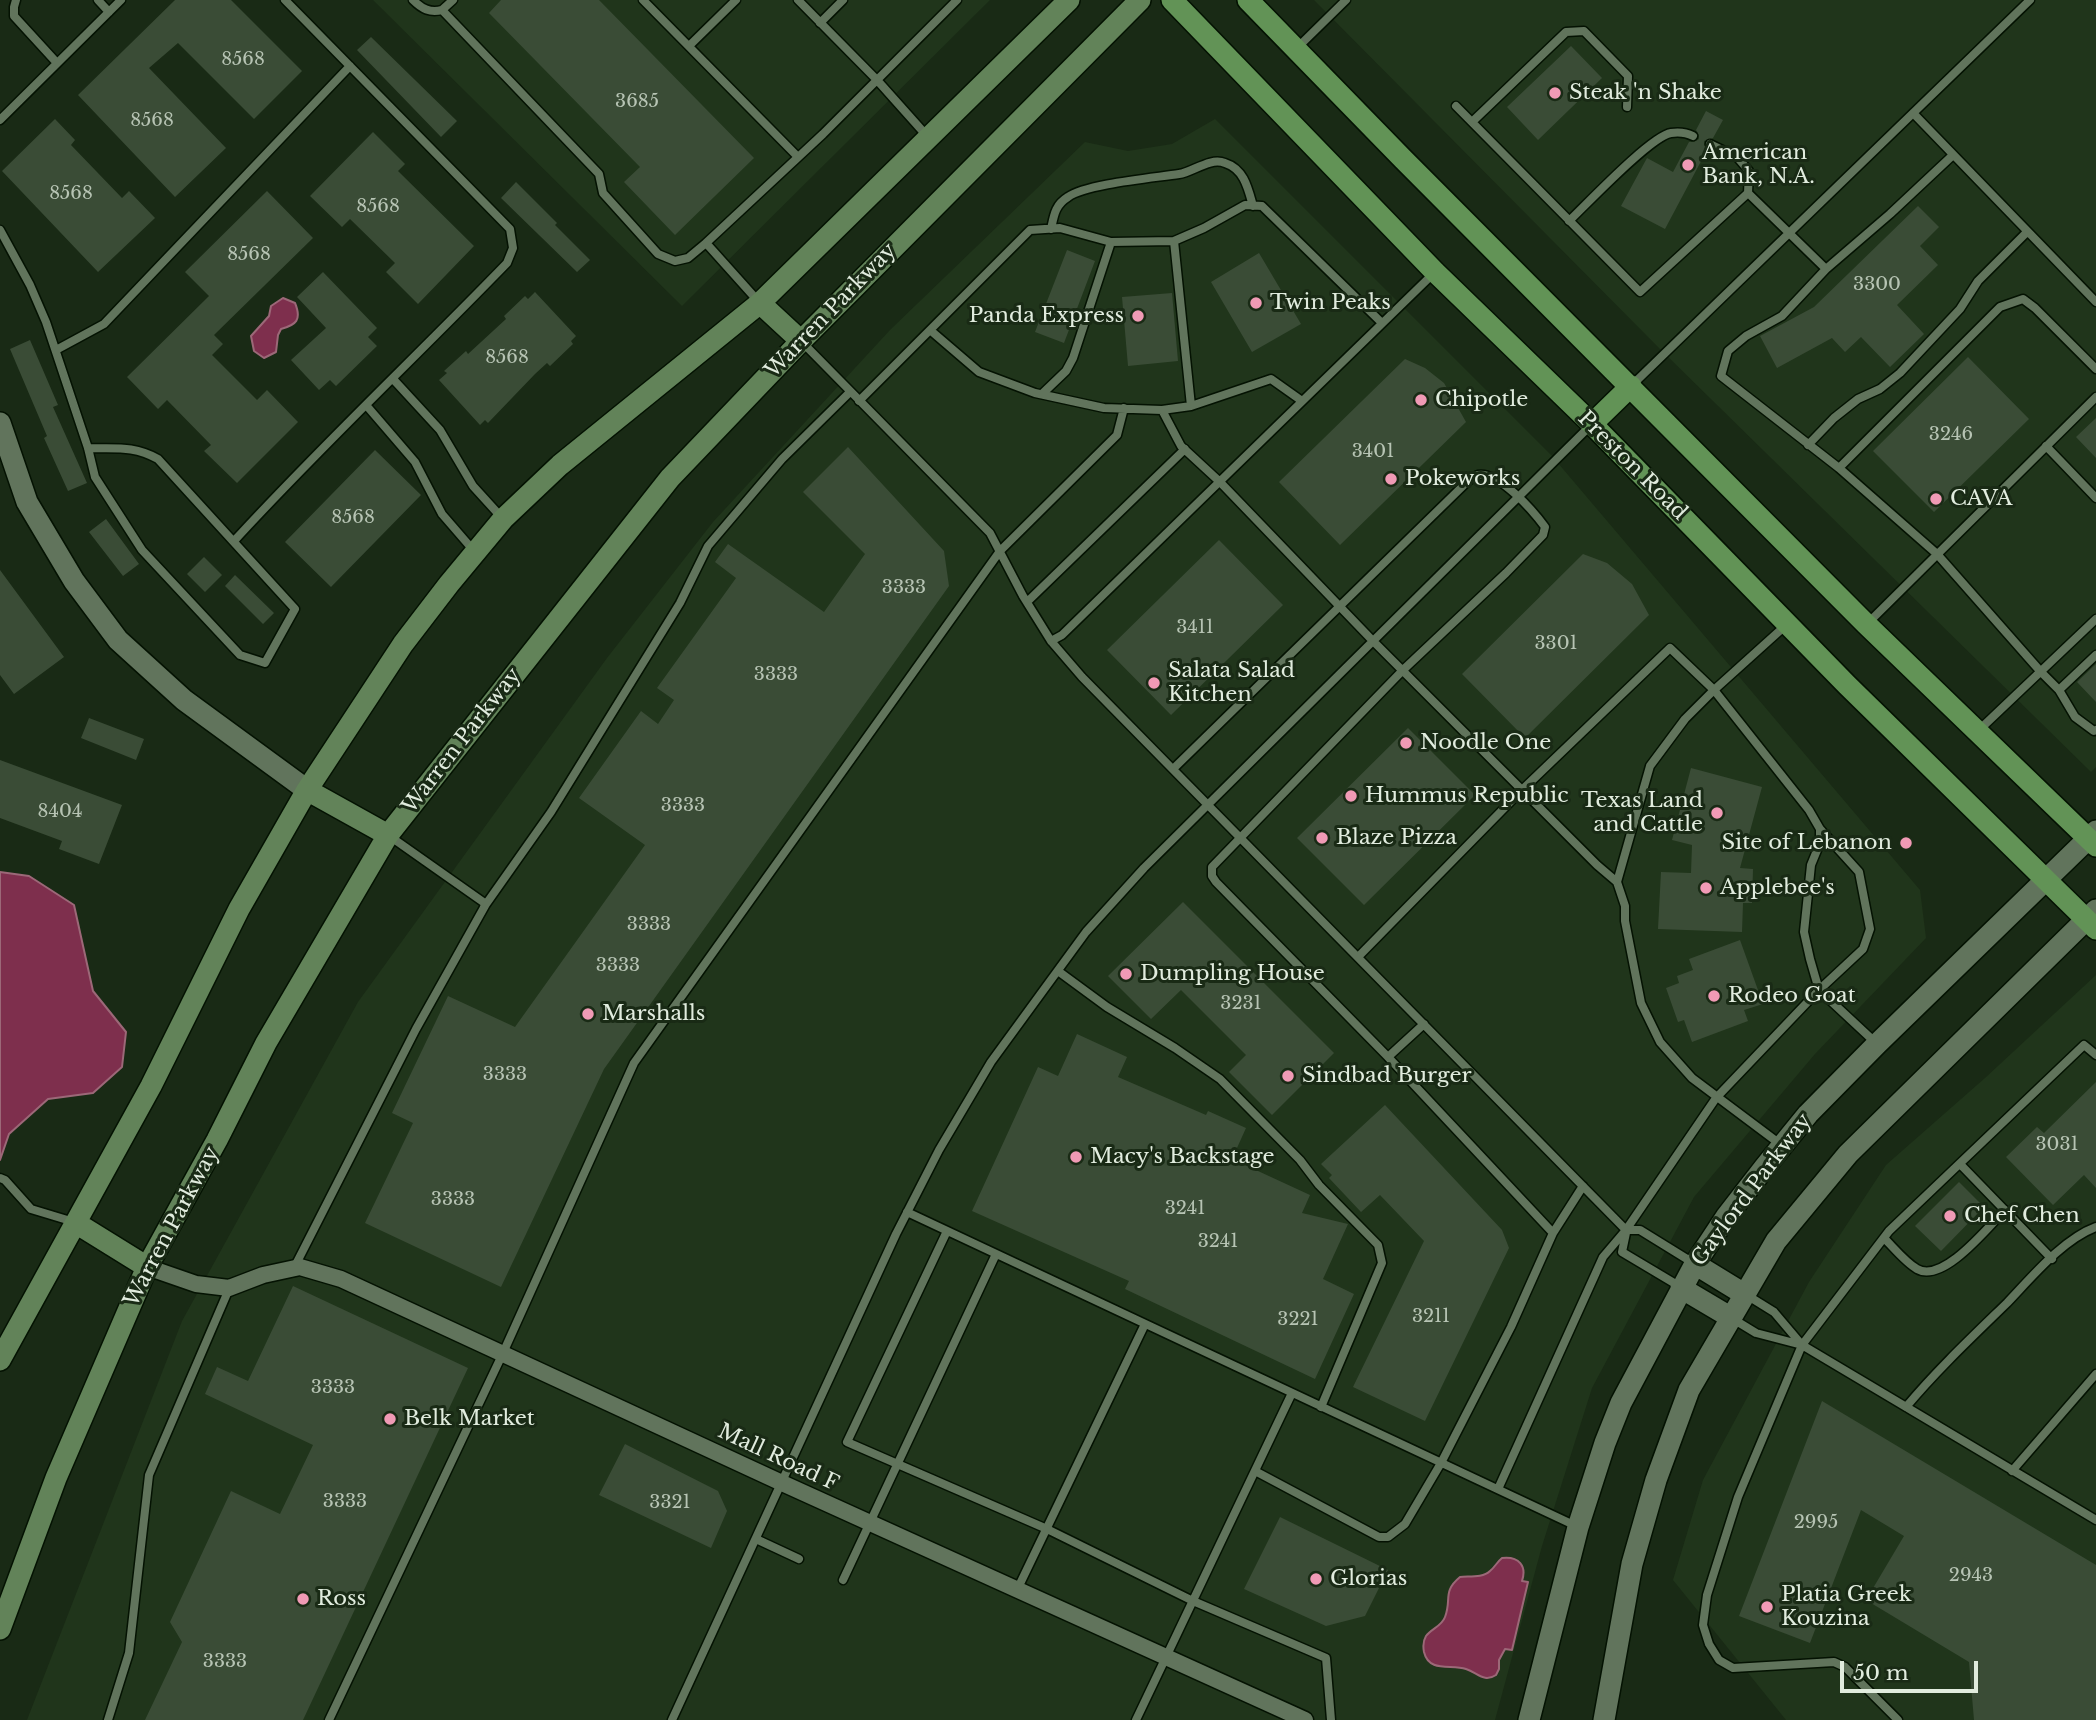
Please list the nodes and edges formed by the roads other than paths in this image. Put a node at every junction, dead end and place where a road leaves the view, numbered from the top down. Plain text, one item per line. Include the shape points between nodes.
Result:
1 (16, 0) edge
2 (98, 0) edge
3 (121, 0) edge
4 (285, 0) edge
5 (414, 0) edge
6 (453, 0) edge
7 (643, 0) edge
8 (736, 0) edge
9 (798, 0) edge
10 (843, 0) edge
11 (957, 0) edge
12 (1069, 0) edge
13 (1140, 0) edge
14 (1172, 0) edge
15 (1248, 0) edge
16 (1346, 0) edge
17 (2030, 0) edge
18 (442, 10) junction
19 (109, 12) junction
20 (820, 23) junction
21 (689, 46) junction
22 (1295, 50) junction
23 (57, 63) junction
24 (350, 66) junction
25 (877, 80) junction
26 (1456, 106) dead end
27 (1627, 107) dead end
28 (1913, 113) junction
29 (0, 120) edge
30 (1472, 122) junction
31 (1693, 136) dead end
32 (929, 138) junction
33 (1710, 144) dead end
34 (1953, 155) junction
35 (798, 157) junction
36 (1748, 193) junction
37 (1253, 206) junction
38 (1569, 221) junction
39 (1051, 229) junction
40 (0, 230) edge
41 (2027, 232) junction
42 (1790, 233) junction
43 (1174, 241) junction
44 (1111, 242) junction
45 (706, 243) junction
46 (1826, 269) junction
47 (1435, 272) junction
48 (2096, 302) edge
49 (760, 303) junction
50 (1382, 323) junction
51 (930, 330) junction
52 (801, 341) junction
53 (56, 350) junction
54 (2096, 369) edge
55 (393, 379) junction
56 (1631, 386) junction
57 (850, 392) junction
58 (1042, 394) junction
59 (2096, 397) edge
60 (859, 401) junction
61 (1302, 401) junction
62 (366, 405) junction
63 (1191, 406) junction
64 (1124, 408) junction
65 (1162, 410) junction
66 (0, 423) edge
67 (1592, 424) junction
68 (1808, 445) junction
69 (2046, 446) junction
70 (88, 448) junction
71 (1185, 449) junction
72 (1839, 468) junction
73 (1220, 482) junction
74 (1518, 497) junction
75 (2096, 498) edge
76 (503, 519) junction
77 (234, 541) junction
78 (1000, 551) junction
79 (475, 552) junction
80 (1937, 554) junction
81 (1027, 602) junction
82 (1340, 606) junction
83 (2096, 619) edge
84 (1788, 624) junction
85 (1866, 624) junction
86 (1372, 640) junction
87 (1051, 641) junction
88 (2096, 655) edge
89 (1403, 670) junction
90 (2040, 672) junction
91 (1714, 690) junction
92 (2059, 690) junction
93 (2096, 730) edge
94 (1978, 731) junction
95 (1173, 769) junction
96 (307, 790) junction
97 (1522, 790) junction
98 (1208, 804) junction
99 (1820, 829) junction
100 (388, 835) junction
101 (1240, 836) junction
102 (2093, 839) edge
103 (2046, 880) junction
104 (1617, 882) junction
105 (484, 907) junction
106 (2093, 919) edge
107 (1358, 957) junction
108 (1058, 971) junction
109 (1819, 990) junction
110 (1424, 1024) junction
111 (1877, 1044) junction
112 (2096, 1055) edge
113 (1388, 1058) junction
114 (1716, 1098) junction
115 (1782, 1146) junction
116 (1960, 1164) junction
117 (2, 1179) edge
118 (1583, 1186) junction
119 (2005, 1210) junction
120 (907, 1212) junction
121 (76, 1223) junction
122 (2096, 1227) edge
123 (1626, 1230) junction
124 (947, 1231) junction
125 (1553, 1233) junction
126 (1884, 1238) junction
127 (996, 1254) junction
128 (2052, 1259) junction
129 (1695, 1264) junction
130 (147, 1267) junction
131 (293, 1269) junction
132 (1681, 1287) junction
133 (229, 1288) junction
134 (1744, 1294) junction
135 (1730, 1317) junction
136 (1145, 1324) junction
137 (1802, 1345) junction
138 (503, 1353) junction
139 (0, 1360) edge
140 (2096, 1374) edge
141 (1292, 1393) junction
142 (1321, 1407) junction
143 (1906, 1408) junction
144 (898, 1462) junction
145 (1441, 1463) junction
146 (1255, 1471) junction
147 (2012, 1471) junction
148 (782, 1483) junction
149 (1498, 1489) junction
150 (2096, 1520) edge
151 (870, 1523) junction
152 (1578, 1527) junction
153 (1047, 1529) junction
154 (756, 1539) junction
155 (799, 1559) dead end
156 (843, 1580) dead end
157 (1017, 1590) junction
158 (1193, 1601) junction
159 (0, 1629) edge
160 (1166, 1657) junction
161 (330, 1718) edge
162 (108, 1720) edge
163 (341, 1720) edge
164 (672, 1720) edge
165 (1136, 1720) edge
166 (1305, 1720) edge
167 (1331, 1720) edge
168 (1529, 1720) edge
169 (1604, 1720) edge
170 (1898, 1720) edge

1 - 23 lane via 14,16
2 - 19 lane
3 - 19 lane
4 - 24 lane
5 - 18 lane via 433,12
6 - 18 lane
7 - 21 lane
8 - 21 lane
9 - 20 lane
10 - 20 lane
11 - 25 lane
12 - 32 main road
13 - 52 main road, Warren Parkway
14 - 47 main road, Preston Road
15 - 22 main road
16 - 22 lane
17 - 28 lane
18 - 45 lane via 599,174 603,193 658,254 675,261 688,258
19 - 23 lane
20 - 25 lane
21 - 35 lane
22 - 56 main road
23 - 29 lane
24 - 53 lane via 104,324
24 - 55 lane via 513,237 507,263
25 - 32 lane
25 - 35 lane
26 - 30 lane
27 - 30 lane via 1628,76 1584,31 1576,30 1566,32
28 - 34 lane
28 - 42 lane
30 - 38 lane
31 - 38 lane via 1668,133
32 - 49 main road
33 - 36 lane via 1737,157 1749,171
34 - 41 lane
34 - 46 lane
35 - 45 lane
36 - 38 lane via 1640,292
36 - 42 lane
37 - 39 lane via 1245,178 1225,163 1211,162 1191,172 1084,188 1056,206
37 - 43 lane via 1245,205
37 - 50 lane via 1262,206
39 - 44 lane
39 - 51 lane via 1030,230
40 - 53 lane via 30,285
41 - 48 lane
41 - 68 lane via 1978,281 1960,309 1900,373 1858,399
42 - 46 lane
42 - 56 lane
43 - 44 lane
43 - 63 lane
44 - 58 lane via 1073,358
45 - 49 lane
46 - 68 lane via 1782,316 1728,351 1721,376
47 - 50 lane
47 - 67 main road, Preston Road
49 - 52 main road
49 - 76 main road via 560,465
50 - 61 lane
51 - 58 lane via 979,372
51 - 60 lane
52 - 57 lane
52 - 100 main road, Warren Parkway via 670,478
53 - 70 lane
54 - 72 lane via 2035,308 2023,299 2014,301 2000,307
55 - 62 lane
55 - 76 lane via 440,430 473,486
56 - 67 main road
56 - 85 main road
57 - 60 lane
57 - 105 lane via 782,459 708,546 680,603 551,812
58 - 64 lane
59 - 69 lane
60 - 78 lane via 990,533
61 - 63 lane via 1271,379
61 - 73 lane
62 - 77 lane
62 - 79 lane via 415,462 434,502
63 - 65 lane
64 - 65 lane
64 - 78 lane via 1117,435
65 - 71 lane
66 - 96 street via 27,502 74,581 118,640 184,701
67 - 74 lane
67 - 84 main road, Preston Road
68 - 72 lane
69 - 75 lane
69 - 80 lane
70 - 77 lane via 130,448 158,459
70 - 77 lane via 94,477 142,550 240,654 265,663 295,608
71 - 73 lane
71 - 81 lane
72 - 80 lane
73 - 82 lane
73 - 87 lane
74 - 82 lane via 1489,476 1478,475 1468,481
74 - 86 lane
74 - 89 lane via 1545,527 1543,535
76 - 79 main road
78 - 81 lane
78 - 138 lane via 634,1063
79 - 96 main road via 403,644
80 - 85 lane
80 - 90 lane
81 - 87 lane
82 - 86 lane
82 - 95 lane
83 - 90 lane
84 - 91 lane
84 - 103 main road, Preston Road
85 - 94 main road
86 - 89 lane
86 - 98 lane
87 - 95 lane
88 - 92 lane
89 - 97 lane
89 - 101 lane
90 - 92 lane
90 - 94 lane
91 - 97 lane via 1670,648
91 - 99 lane
91 - 104 lane via 1650,765
92 - 93 lane via 2075,717
94 - 102 main road
95 - 98 lane
96 - 100 main road
96 - 121 main road via 244,900
97 - 104 lane
97 - 107 lane
98 - 101 lane
98 - 108 lane via 1136,876
99 - 109 lane via 1804,932
99 - 109 lane via 1859,872 1870,929 1863,949
100 - 105 lane via 486,904
100 - 130 main road, Warren Parkway via 266,1043
101 - 107 lane
101 - 113 lane via 1214,863 1212,876
102 - 103 street, Gaylord Parkway
103 - 106 main road, Preston Road
103 - 111 street, Gaylord Parkway
104 - 114 lane via 1641,1003 1660,1042
105 - 131 lane via 415,1029
106 - 134 street via 1847,1154 1776,1241
107 - 110 lane
108 - 120 lane via 991,1062
108 - 142 lane via 1220,1079 1378,1245 1382,1263
109 - 111 lane
109 - 114 lane
110 - 113 lane
110 - 118 lane
111 - 115 street, Gaylord Parkway
112 - 116 lane via 2084,1045
113 - 125 lane
114 - 115 lane
114 - 123 lane
115 - 129 street, Gaylord Parkway
116 - 119 lane
116 - 126 lane
117 - 121 lane via 31,1209
118 - 123 lane
118 - 125 lane
119 - 126 lane via 1960,1256 1929,1272 1918,1270
119 - 128 lane
120 - 124 lane
120 - 148 lane
121 - 130 main road
121 - 139 main road
122 - 128 lane via 2081,1233
123 - 129 lane via 1640,1230
123 - 132 lane via 1622,1252
123 - 149 lane via 1603,1257
124 - 127 lane
124 - 144 lane via 847,1442
125 - 145 lane
126 - 137 lane
127 - 136 lane
127 - 144 lane
128 - 143 lane
129 - 132 street, Gaylord Parkway
129 - 134 street
130 - 133 street via 196,1284
130 - 159 main road, Warren Parkway via 56,1478
131 - 133 street, Mall Road F
131 - 138 street, Mall Road F via 341,1279
132 - 135 street
132 - 152 street, Gaylord Parkway via 1621,1403
133 - 162 lane via 149,1475 129,1653
134 - 135 street
134 - 137 lane via 1774,1312
135 - 137 lane via 1756,1333
135 - 169 street via 1689,1390 1656,1480 1632,1564
136 - 141 lane
136 - 153 lane
137 - 143 lane
137 - 170 lane via 1738,1497 1707,1595 1703,1625 1719,1660 1732,1668 1833,1662 1845,1667
138 - 148 street, Mall Road F
138 - 161 lane
140 - 147 lane
141 - 142 lane
141 - 146 lane
142 - 145 lane
143 - 147 lane
144 - 151 lane
144 - 153 lane
145 - 146 lane via 1405,1524 1388,1537 1379,1537
145 - 149 lane
146 - 158 lane
147 - 150 lane
148 - 151 street, Mall Road F
148 - 154 lane
149 - 152 lane
151 - 156 lane
151 - 157 street, Mall Road F
152 - 168 street, Gaylord Parkway
153 - 157 lane
153 - 158 lane
154 - 155 lane
154 - 164 lane
157 - 160 street, Mall Road F
158 - 160 lane
158 - 167 lane via 1326,1658
160 - 165 lane
160 - 166 street, Mall Road F
161 - 163 lane

